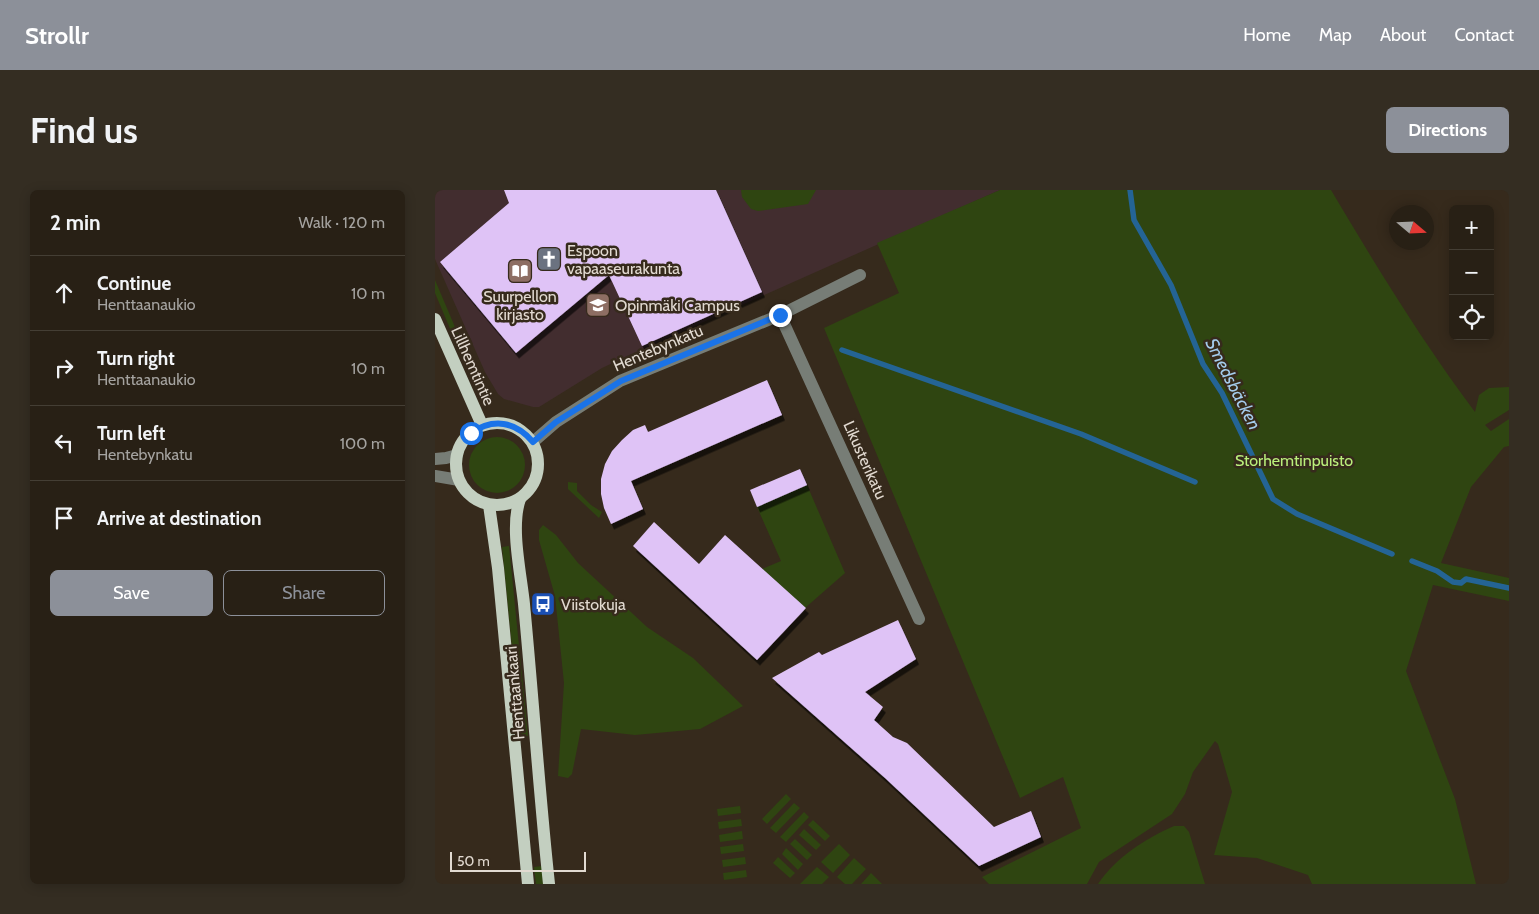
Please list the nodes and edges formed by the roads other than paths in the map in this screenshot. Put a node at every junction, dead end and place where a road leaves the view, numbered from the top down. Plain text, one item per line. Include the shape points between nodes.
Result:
1 (860, 276) dead end
2 (780, 315) junction
3 (435, 319) edge
4 (482, 425) junction
5 (533, 442) junction
6 (457, 454) junction
7 (435, 459) edge
8 (435, 476) edge
9 (459, 480) junction
10 (520, 500) junction
11 (489, 505) junction
12 (919, 619) dead end
13 (528, 884) edge
14 (549, 884) edge

1 - 2 street, Hentebynkatu
2 - 5 street, Hentebynkatu via 621,381 556,422
2 - 12 street, Likusterikatu
3 - 4 main road, Lillhemtintie
4 - 5 main road via 501,423 514,426
4 - 6 main road via 462,442
5 - 10 main road via 538,474
6 - 7 street
6 - 9 main road
8 - 9 street
9 - 11 main road via 466,492
10 - 11 main road via 505,505
10 - 14 main road, Henttaankaari via 515,511 515,531
11 - 13 main road, Henttaankaari via 498,568

